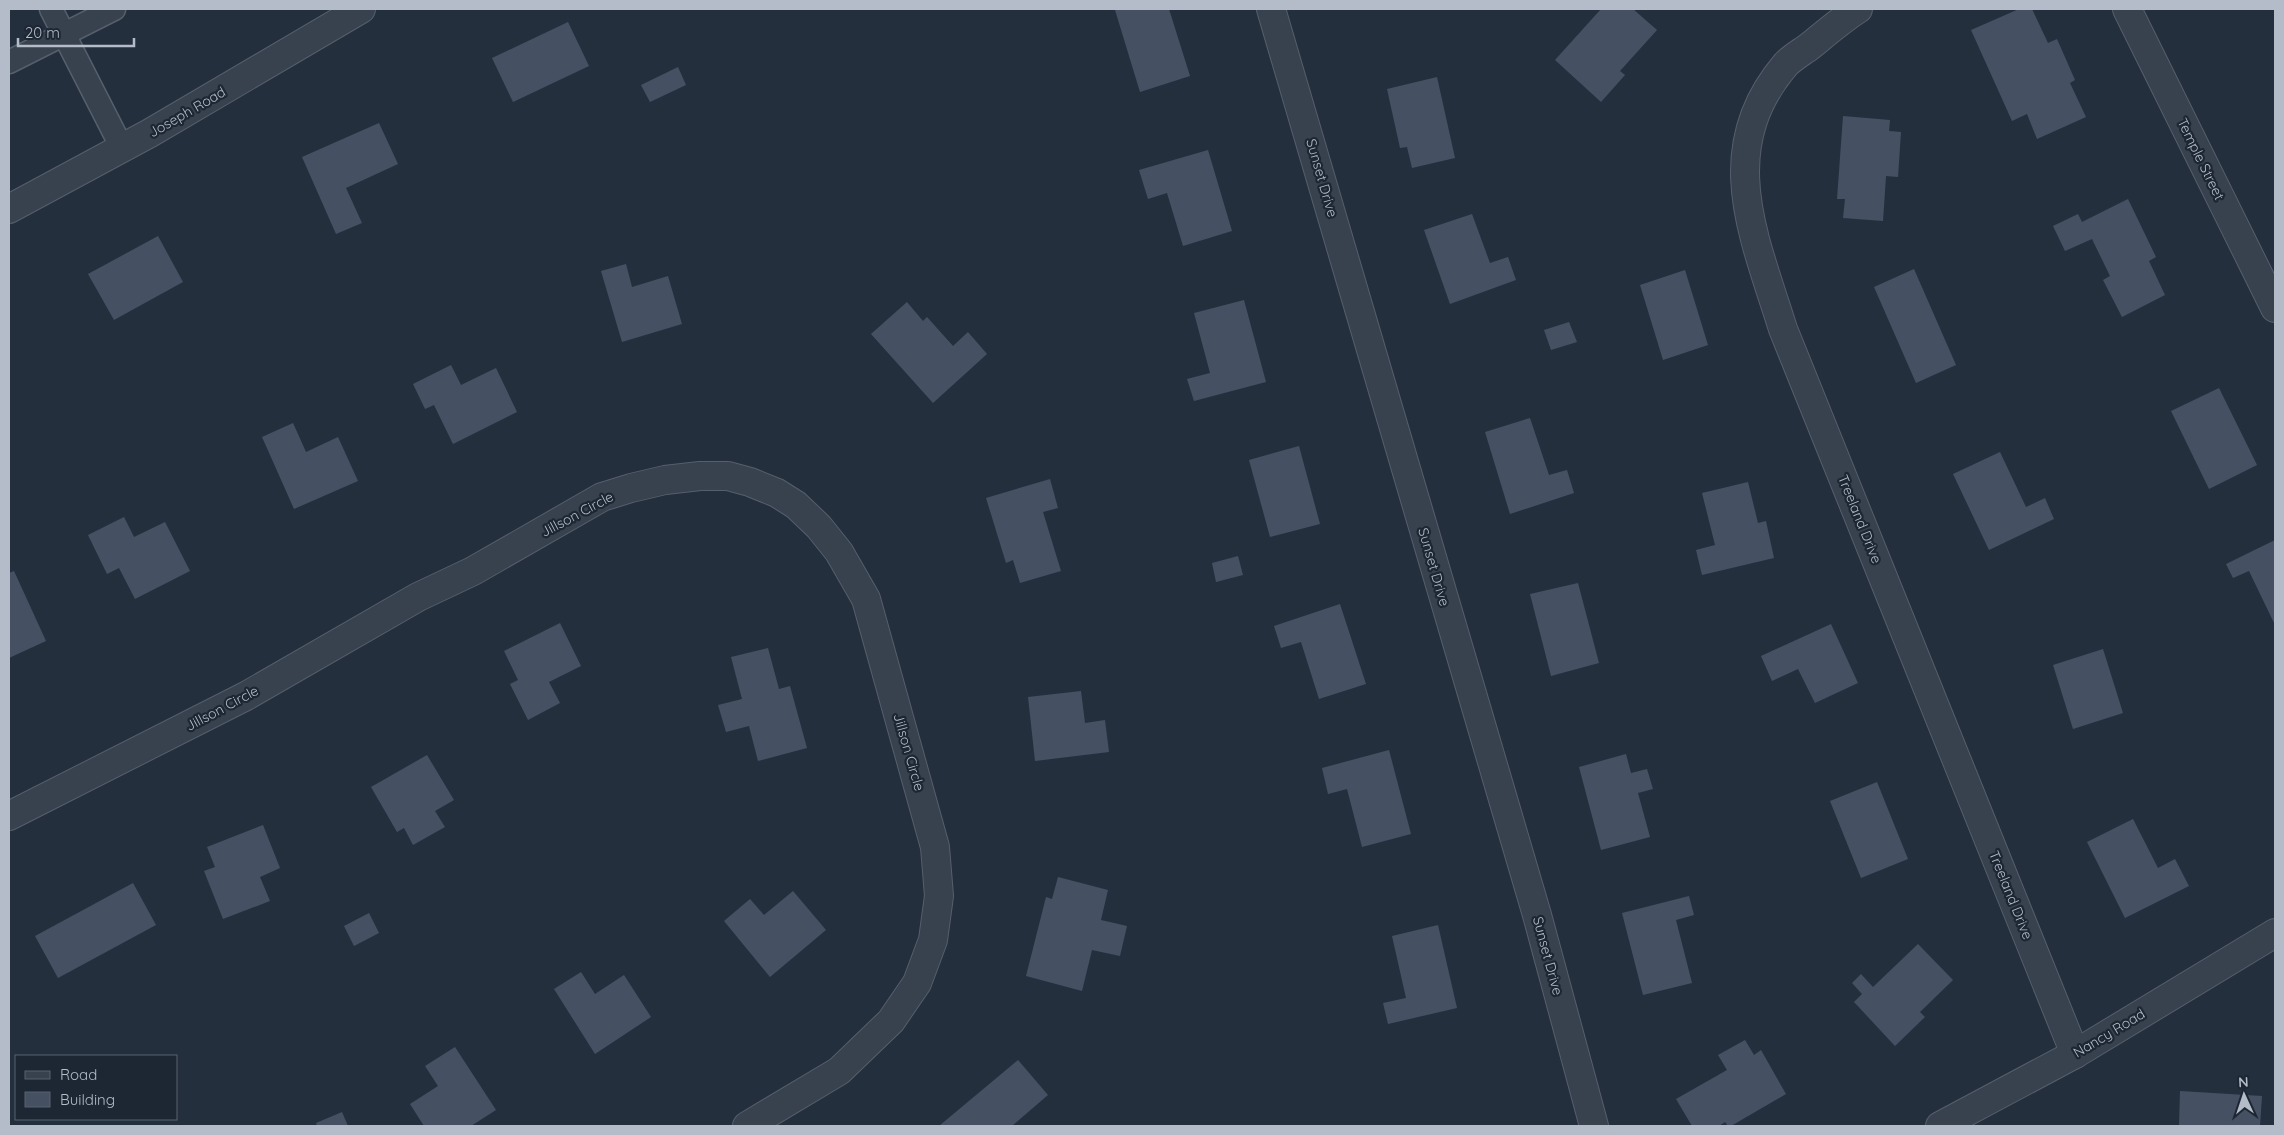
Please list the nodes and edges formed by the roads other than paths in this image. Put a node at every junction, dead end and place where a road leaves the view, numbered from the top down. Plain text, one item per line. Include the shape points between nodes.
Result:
1 (51, 9) edge
2 (114, 9) edge
3 (361, 9) edge
4 (1271, 9) edge
5 (1858, 9) edge
6 (2127, 9) edge
7 (64, 34) junction
8 (9, 62) edge
9 (122, 148) junction
10 (9, 209) edge
11 (2275, 308) edge
12 (9, 816) edge
13 (2275, 933) edge
14 (2075, 1054) junction
15 (747, 1126) edge
16 (1594, 1126) edge
17 (1940, 1126) edge

1 - 7 lane
2 - 7 lane
3 - 9 street, Joseph Road
4 - 16 street, Sunset Drive via 1537,915
5 - 14 street, Treeland Drive via 1787,63 1758,105 1745,149 1744,170 1751,228 1783,329
6 - 11 street, Temple Street
7 - 8 lane
7 - 9 lane
9 - 10 street, Joseph Road
12 - 15 street, Jillson Circle via 246,696 418,597 473,571 602,498 665,480 700,476 728,476 777,493 796,505 819,527 839,552 866,599 935,847 939,896 933,940 921,974 891,1021 839,1071
13 - 14 street, Nancy Road
14 - 17 street, Nancy Road

